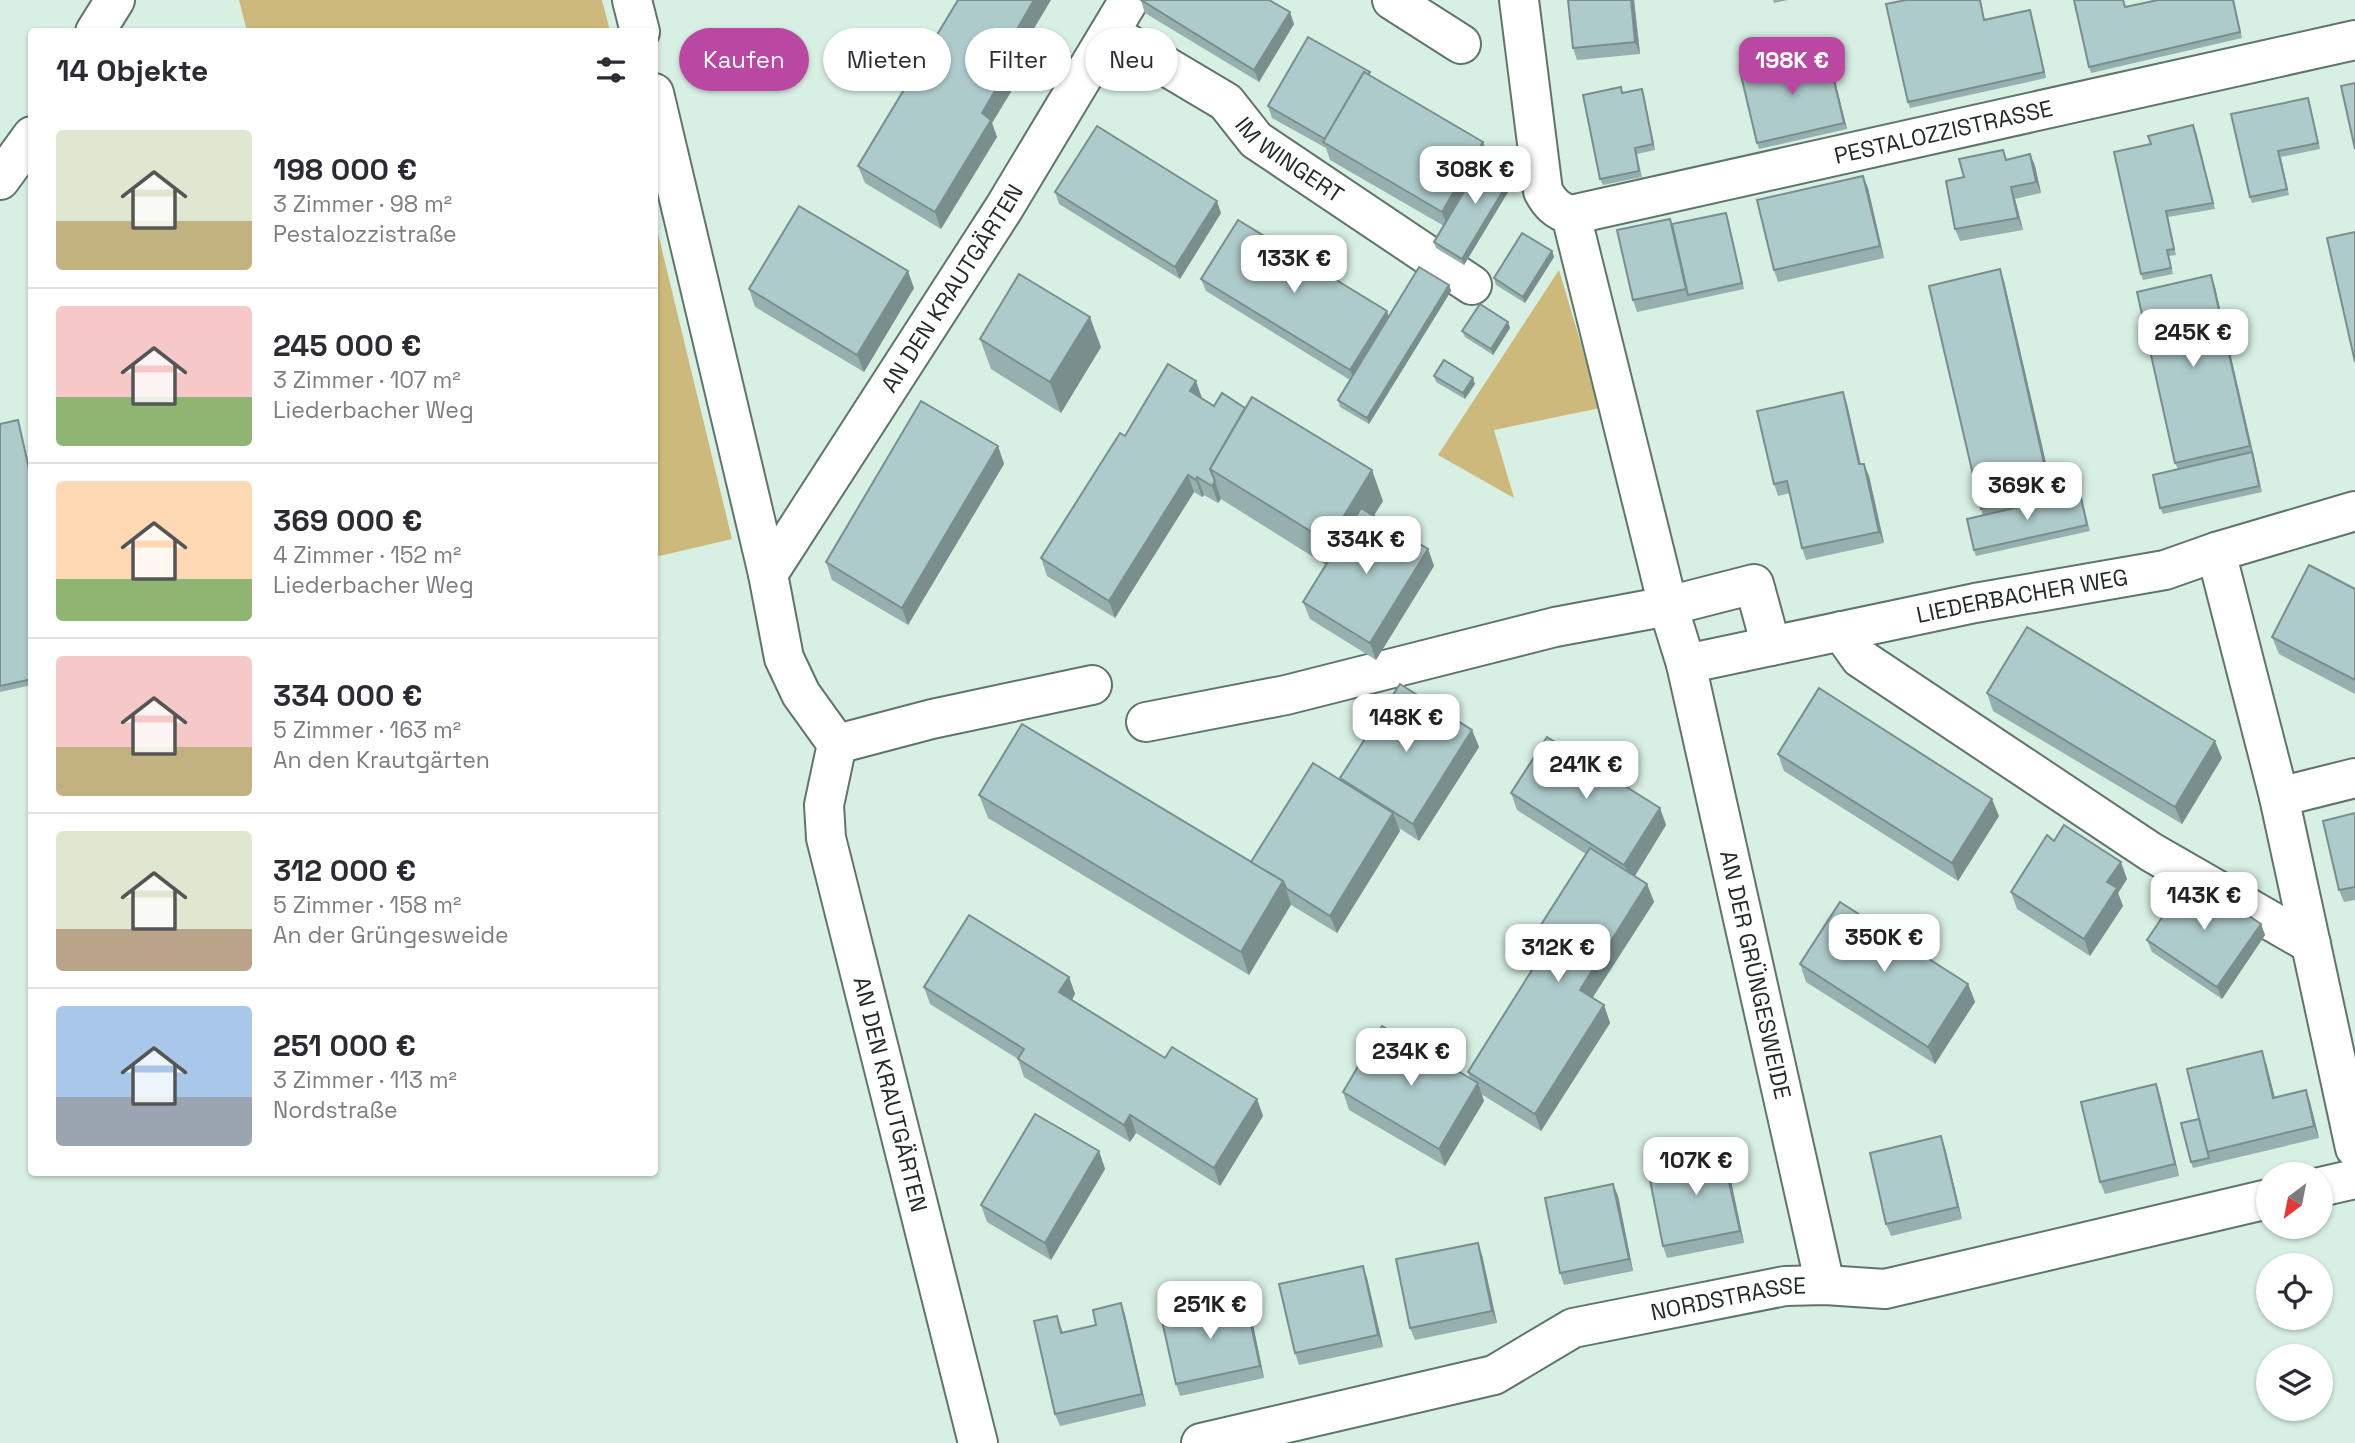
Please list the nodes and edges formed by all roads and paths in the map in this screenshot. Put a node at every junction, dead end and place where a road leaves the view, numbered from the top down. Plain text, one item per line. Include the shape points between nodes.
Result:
1 (115, 0) edge
2 (632, 0) edge
3 (1129, 0) edge
4 (1392, 0) edge
5 (1519, 0) edge
6 (98, 28) edge
7 (639, 28) edge
8 (1113, 28) edge
9 (2355, 40) edge
10 (1461, 44) dead end
11 (1178, 73) edge
12 (1085, 74) edge
13 (658, 110) edge
14 (28, 142) edge
15 (0, 180) edge
16 (1571, 215) junction
17 (1472, 285) dead end
18 (2355, 511) edge
19 (2216, 552) junction
20 (768, 574) junction
21 (1668, 606) junction
22 (1841, 631) junction
23 (1771, 646) junction
24 (1686, 664) junction
25 (1092, 685) dead end
26 (1146, 722) dead end
27 (837, 744) junction
28 (2355, 778) edge
29 (2279, 797) junction
30 (2311, 944) junction
31 (2355, 1148) edge
32 (2355, 1179) edge
33 (2333, 1184) edge
34 (2256, 1202) edge
35 (1825, 1285) junction
36 (978, 1443) edge
37 (1201, 1443) edge

1 - 6 street
2 - 7 street
3 - 8 street, AN DEN KRAUTGÄRTEN
4 - 10 street
5 - 16 street via 1543,191 1550,204
9 - 16 street, PESTALOZZISTRASSE
11 - 17 street, IM WINGERT via 1226,102 1256,141
12 - 20 street, AN DEN KRAUTGÄRTEN
13 - 20 street
14 - 15 street
16 - 21 street, AN DER GRÜNGESWEIDE
18 - 19 street, LIEDERBACHER WEG
19 - 22 street, LIEDERBACHER WEG via 2165,570
19 - 29 street
20 - 27 street via 784,658 801,694
21 - 23 street via 1754,584
21 - 24 street, AN DER GRÜNGESWEIDE
21 - 26 street via 1555,627 1286,695
22 - 23 street, LIEDERBACHER WEG
22 - 30 street via 1860,658 2151,852
23 - 24 street, LIEDERBACHER WEG
24 - 35 street, AN DER GRÜNGESWEIDE
25 - 27 street
27 - 36 street, AN DEN KRAUTGÄRTEN via 824,805 825,838
28 - 29 street
29 - 30 street
30 - 31 street
32 - 33 street
34 - 35 street, NORDSTRASSE via 1885,1289
35 - 37 street, NORDSTRASSE via 1786,1286 1573,1328 1494,1375

